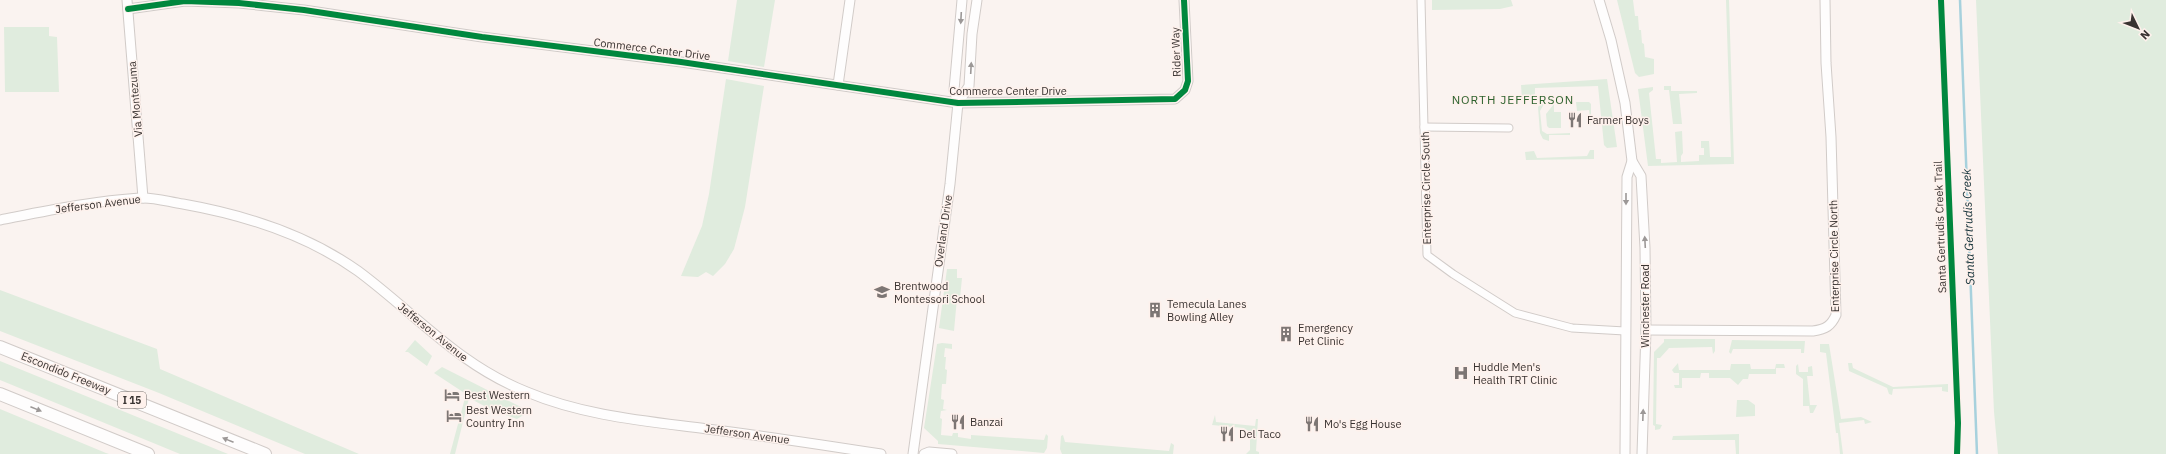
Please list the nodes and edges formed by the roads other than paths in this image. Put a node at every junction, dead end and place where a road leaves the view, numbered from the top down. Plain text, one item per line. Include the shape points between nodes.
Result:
1 (850, 0) edge
2 (962, 0) edge
3 (977, 0) edge
4 (1184, 0) edge
5 (1421, 0) edge
6 (1599, 0) edge
7 (1825, 0) edge
8 (128, 4) edge
9 (838, 85) junction
10 (1175, 99) joint
11 (958, 103) junction
12 (1424, 127) junction
13 (1509, 128) dead end
14 (1632, 161) junction
15 (143, 198) junction
16 (0, 220) edge
17 (1646, 330) junction
18 (1625, 331) junction
19 (0, 346) edge
20 (0, 394) edge
21 (148, 454) edge
22 (265, 454) edge
23 (881, 454) edge
24 (913, 454) edge
25 (924, 454) edge
26 (952, 454) edge
27 (1625, 454) edge
28 (1642, 454) edge

1 - 9 street
2 -> 11 street, Overland Drive via 954,90
11 -> 3 street, Overland Drive via 969,86
4 - 10 street, Rider Way via 1188,81 1185,90
5 - 12 street, Enterprise Circle South
6 - 14 street, Winchester Road via 1621,82
7 - 17 street, Enterprise Circle North via 1836,315 1832,324 1813,331
8 - 9 street, Commerce Center Drive via 185,0 304,10
8 - 15 street, Via Montezuma
9 - 11 street, Commerce Center Drive
10 - 11 street, Commerce Center Drive
11 - 24 street, Overland Drive via 950,184
12 - 13 street
12 - 18 street, Enterprise Circle South via 1427,255 1515,313 1572,328
17 -> 14 street, Winchester Road via 1641,176
14 -> 18 street, Winchester Road via 1626,177
15 - 16 street, Jefferson Avenue
15 - 23 street, Jefferson Avenue via 230,213 322,248 358,271 427,330 472,363 518,389 549,401 608,416
28 -> 17 street, Winchester Road
18 - 27 street, Winchester Road
22 -> 19 highway, Escondido Freeway / I 15
20 -> 21 highway
25 - 26 street

